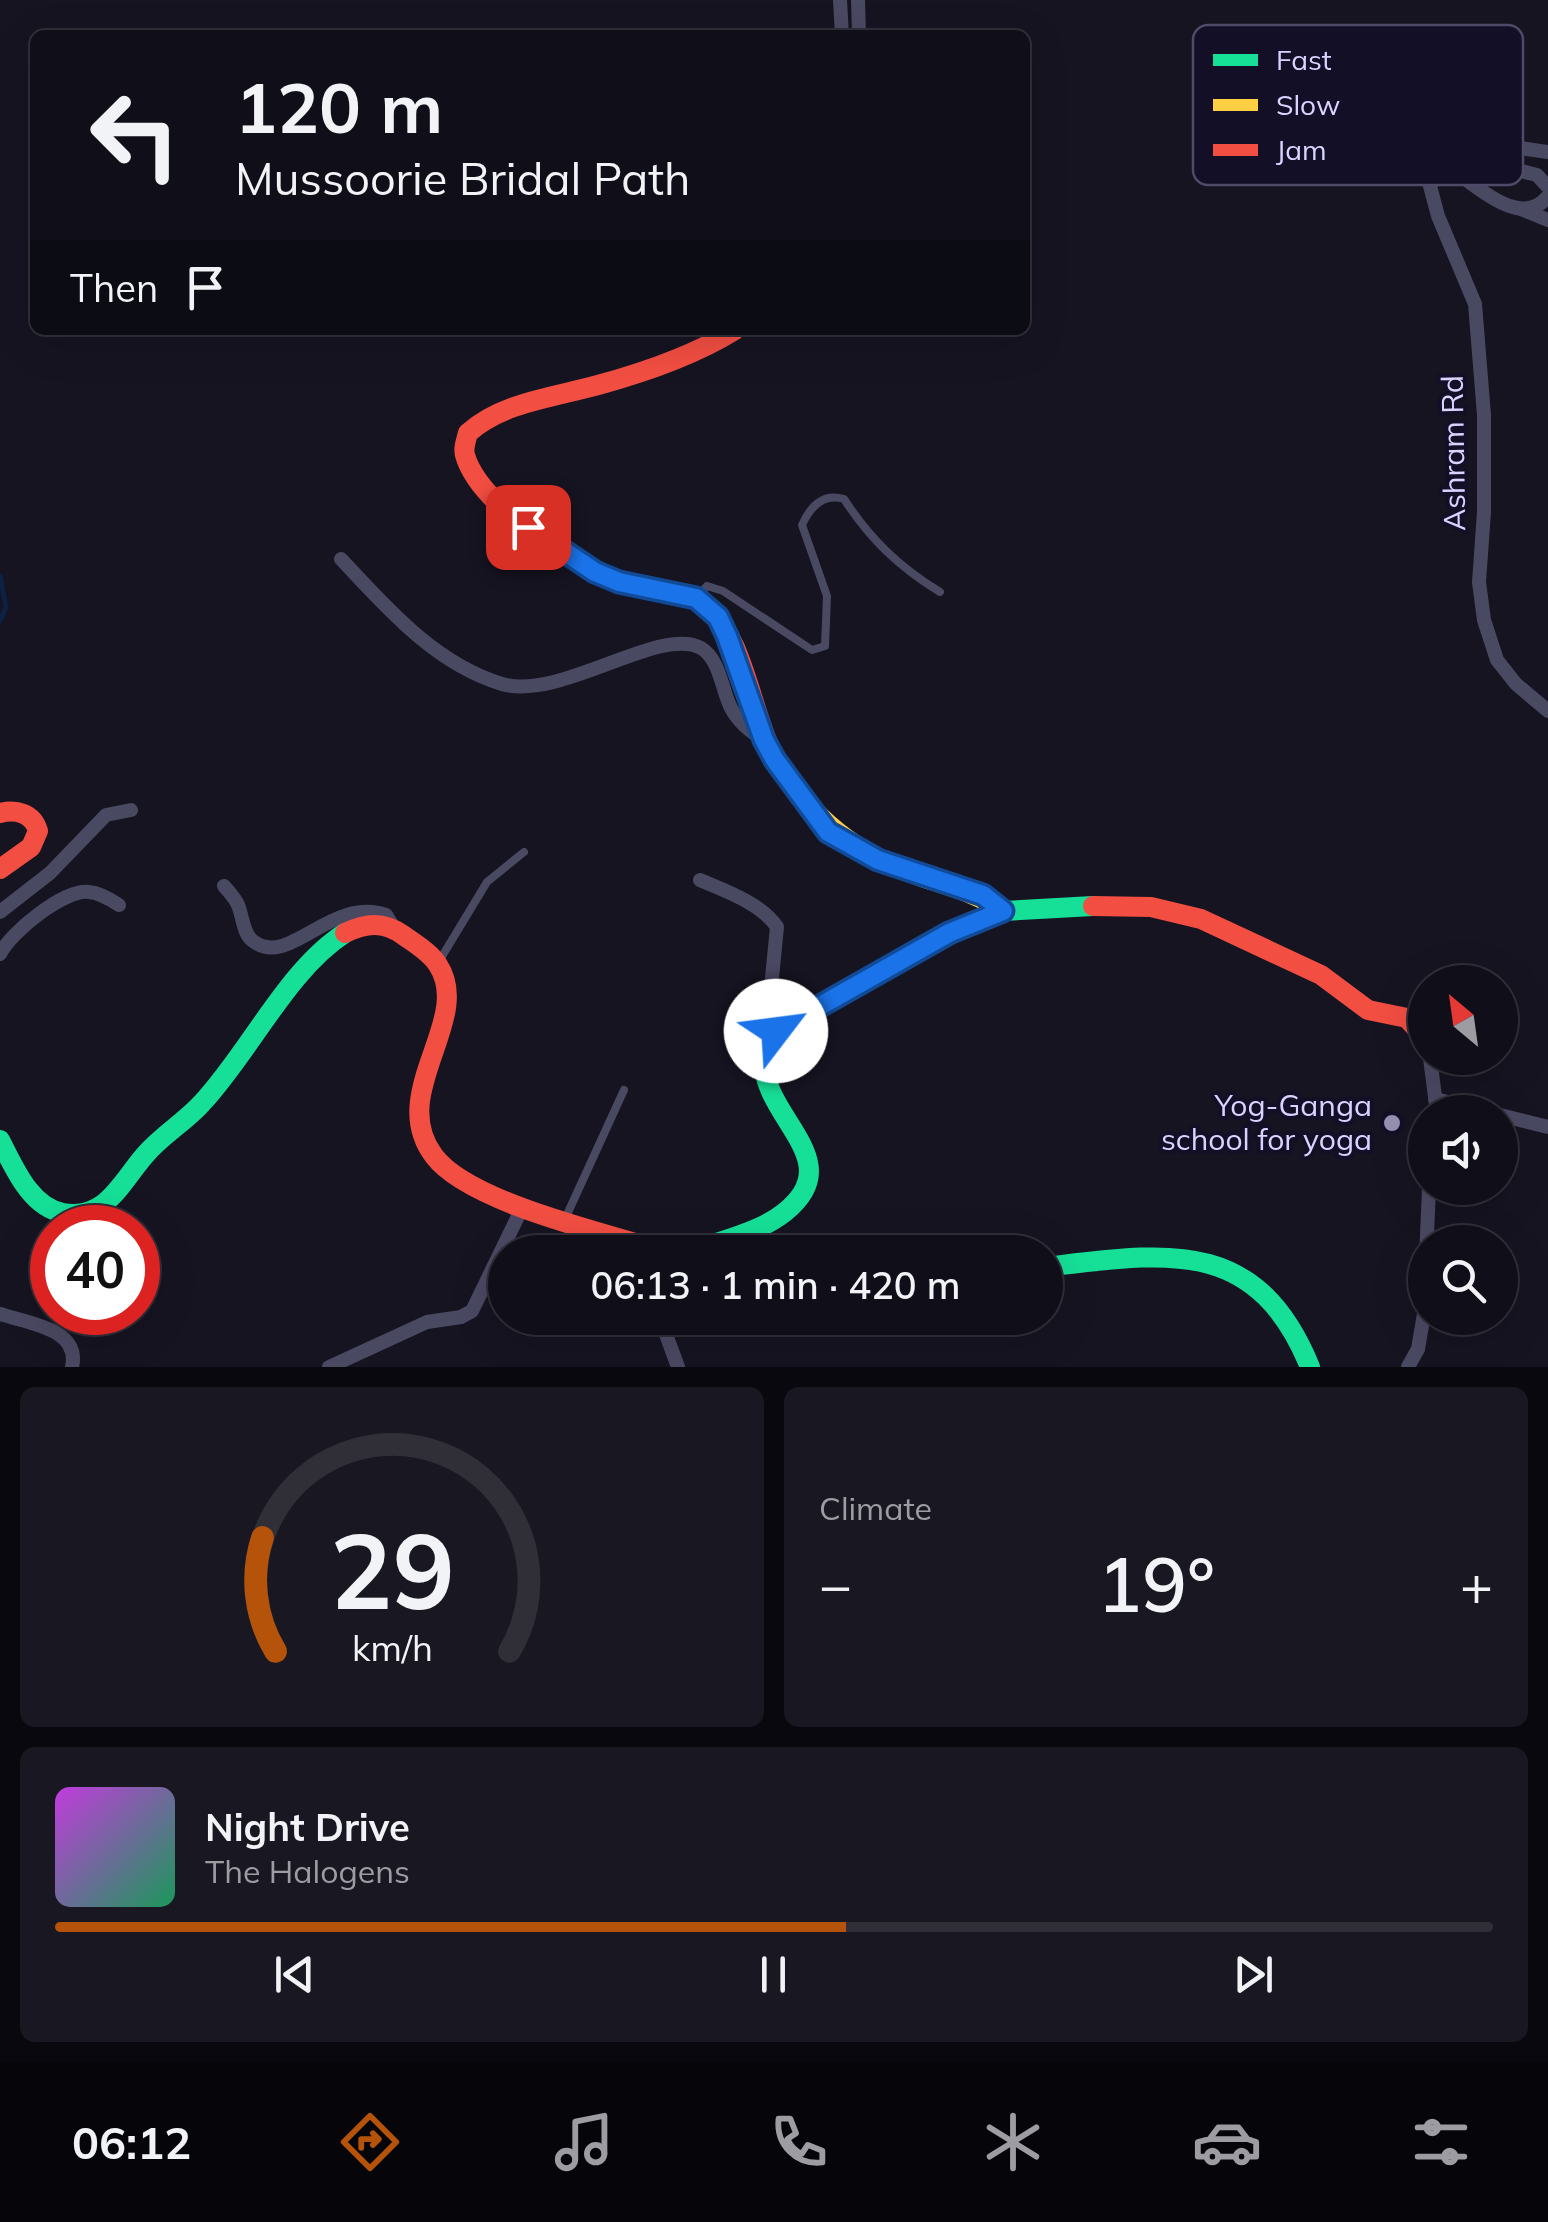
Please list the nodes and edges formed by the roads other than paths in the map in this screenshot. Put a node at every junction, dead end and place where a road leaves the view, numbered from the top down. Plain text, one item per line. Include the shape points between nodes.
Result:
1 (840, 0) edge
2 (858, 0) edge
3 (842, 30) edge
4 (858, 30) edge
5 (1523, 148) edge
6 (1548, 152) edge
7 (1523, 171) edge
8 (1431, 185) edge
9 (1474, 185) edge
10 (1548, 187) edge
11 (1548, 196) edge
12 (1520, 209) junction
13 (1548, 220) edge
14 (725, 335) edge
15 (341, 559) dead end
16 (940, 592) dead end
17 (696, 598) junction
18 (1548, 711) edge
19 (764, 740) junction
20 (131, 810) dead end
21 (0, 812) edge
22 (524, 852) dead end
23 (0, 869) edge
24 (700, 880) dead end
25 (224, 886) dead end
26 (119, 904) dead end
27 (1003, 911) junction
28 (0, 912) edge
29 (394, 928) junction
30 (0, 954) edge
31 (438, 963) junction
32 (1408, 1019) edge
33 (776, 1031) junction
34 (624, 1090) dead end
35 (1518, 1120) edge
36 (1548, 1127) edge
37 (0, 1140) edge
38 (523, 1206) junction
39 (565, 1218) junction
40 (616, 1235) edge
41 (733, 1235) edge
42 (1063, 1265) edge
43 (0, 1314) edge
44 (666, 1335) edge
45 (1420, 1335) edge
46 (72, 1367) edge
47 (329, 1367) edge
48 (678, 1367) edge
49 (1310, 1367) edge
50 (1408, 1367) edge

1 - 3 street
2 - 4 street
5 - 6 street
7 - 10 street
8 - 18 street, Ashram Rd via 1475,304 1484,414 1484,620 1498,660
9 - 12 street, Ashram Rd
11 - 12 street
12 - 13 street
14 - 17 street via 691,353 483,422 463,444 476,480 549,542 619,582
15 - 19 street via 403,625 442,655 505,685 536,687 669,645 699,646 742,725
16 - 17 lane via 906,572 835,496 808,512 802,525 827,596 825,646 812,650 723,591 707,586
17 - 19 street via 718,617
19 - 27 street via 828,832 878,860 983,895
20 - 28 street via 106,816
21 - 23 street via 23,811 38,833
22 - 31 lane via 487,882
24 - 33 street via 769,916 777,927 770,998
25 - 29 street via 246,933 266,947 301,940 359,910 386,915
26 - 30 street via 89,892 68,897 25,924
27 - 32 street via 1101,906 1176,912 1322,974 1368,1010
27 - 33 street via 949,933
29 - 31 street
29 - 37 street via 362,925 319,952 202,1103 93,1211 66,1214 35,1197
31 - 38 street via 444,998 417,1107 422,1133 436,1160 464,1181
33 - 41 street via 764,1046 764,1078 804,1144 808,1186 784,1214
34 - 39 lane
35 - 36 street
38 - 39 street
38 - 47 street via 472,1312 426,1322
39 - 40 street
42 - 49 street via 1155,1256 1214,1264 1264,1290 1293,1328
43 - 46 street via 57,1331 75,1354
44 - 48 street
45 - 50 street

